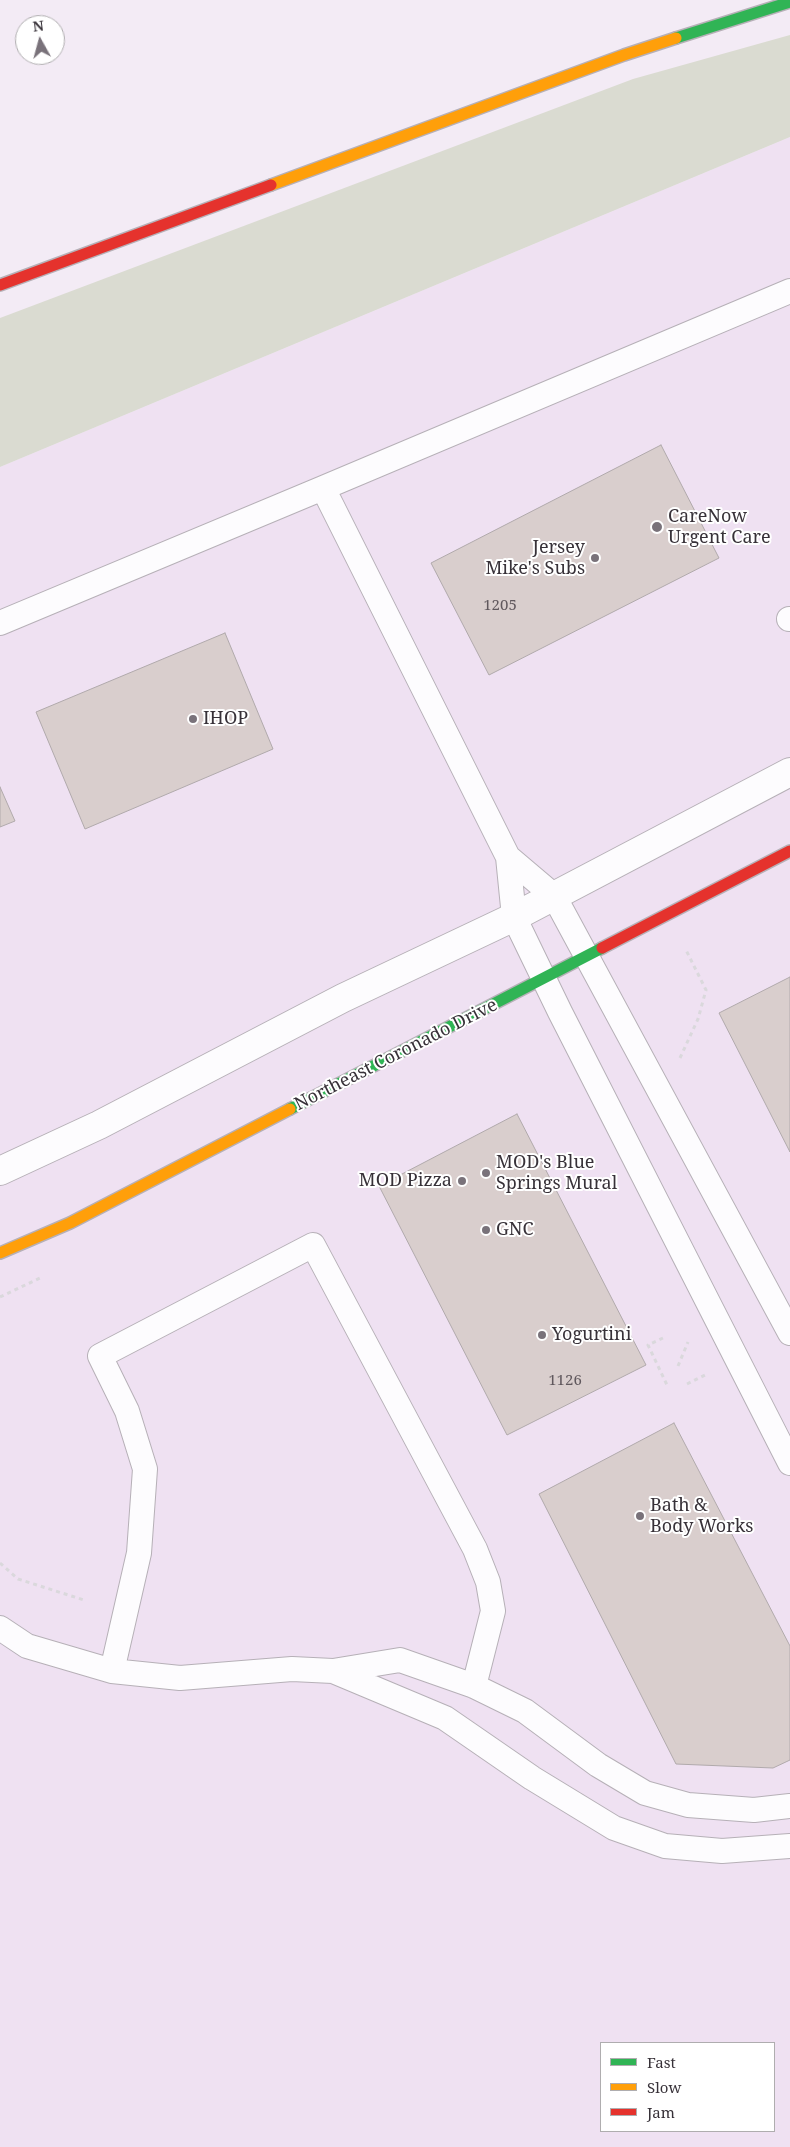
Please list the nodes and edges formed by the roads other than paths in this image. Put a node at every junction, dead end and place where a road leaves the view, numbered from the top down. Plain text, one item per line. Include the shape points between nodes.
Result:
1 (790, 2) edge
2 (0, 285) edge
3 (790, 290) edge
4 (323, 488) junction
5 (0, 623) edge
6 (790, 772) edge
7 (790, 851) edge
8 (508, 857) junction
9 (554, 896) junction
10 (514, 917) junction
11 (586, 957) junction
12 (544, 979) junction
13 (0, 1172) edge
14 (0, 1253) edge
15 (790, 1333) edge
16 (790, 1463) edge
17 (0, 1628) edge
18 (112, 1670) junction
19 (333, 1671) junction
20 (474, 1686) junction
21 (790, 1806) edge
22 (790, 1846) edge

1 - 2 main road via 624,55
3 - 4 lane
4 - 5 lane
4 - 8 lane
6 - 9 street
7 - 11 main road, Northeast Coronado Drive
8 - 9 lane
8 - 10 lane
9 - 10 street
9 - 11 lane
10 - 12 lane
10 - 13 street via 343,998 100,1126
11 - 12 main road, Northeast Coronado Drive
11 - 15 lane
12 - 14 main road, Northeast Coronado Drive via 70,1223
12 - 16 lane
17 - 18 lane via 27,1646
18 - 19 lane via 180,1678 292,1669
18 - 20 lane via 139,1553 145,1469 127,1412 100,1356 313,1245 475,1549 488,1582 493,1611
19 - 20 lane via 400,1660
19 - 22 lane via 445,1718 532,1778 614,1828 665,1846 722,1851
20 - 21 lane via 525,1712 598,1765 645,1793 688,1805 754,1810

